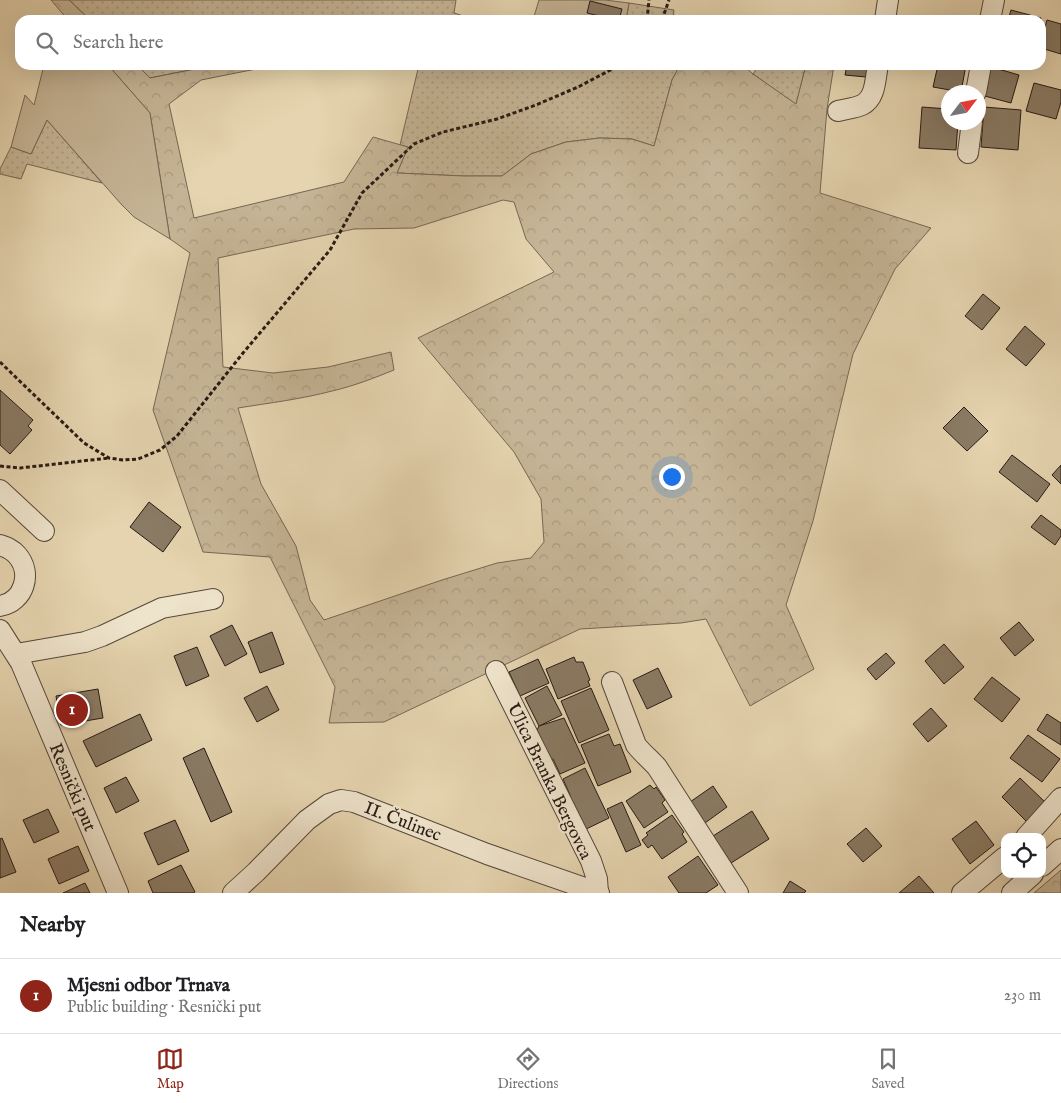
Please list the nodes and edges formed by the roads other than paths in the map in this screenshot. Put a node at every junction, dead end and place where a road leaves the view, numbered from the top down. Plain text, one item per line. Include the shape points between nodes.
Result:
1 (888, 0) edge
2 (994, 0) edge
3 (886, 15) edge
4 (991, 15) edge
5 (877, 70) edge
6 (981, 70) edge
7 (978, 85) edge
8 (838, 111) dead end
9 (971, 130) edge
10 (968, 153) dead end
11 (0, 490) edge
12 (44, 531) dead end
13 (0, 545) edge
14 (213, 599) dead end
15 (0, 606) edge
16 (0, 630) edge
17 (16, 654) junction
18 (496, 671) dead end
19 (612, 682) dead end
20 (1061, 798) edge
21 (1030, 833) edge
22 (1061, 849) edge
23 (1001, 860) edge
24 (1046, 862) edge
25 (1029, 878) edge
26 (118, 893) edge
27 (233, 893) edge
28 (598, 893) edge
29 (738, 893) edge
30 (962, 893) edge
31 (1012, 893) edge

1 - 3 street
2 - 4 street
5 - 8 street via 869,100
6 - 7 street
9 - 10 street
11 - 12 street
13 - 15 street via 17,554 25,574 20,594
14 - 17 street via 162,608 85,642
16 - 17 street, Resnički put
17 - 26 street, Resnički put
18 - 28 street, Ulica Branka Bergovca via 591,861
19 - 29 street via 636,745 657,767
20 - 21 street
22 - 24 street
23 - 30 street
25 - 31 street
27 - 28 street, II. Čulinec via 306,820 329,804 342,800

